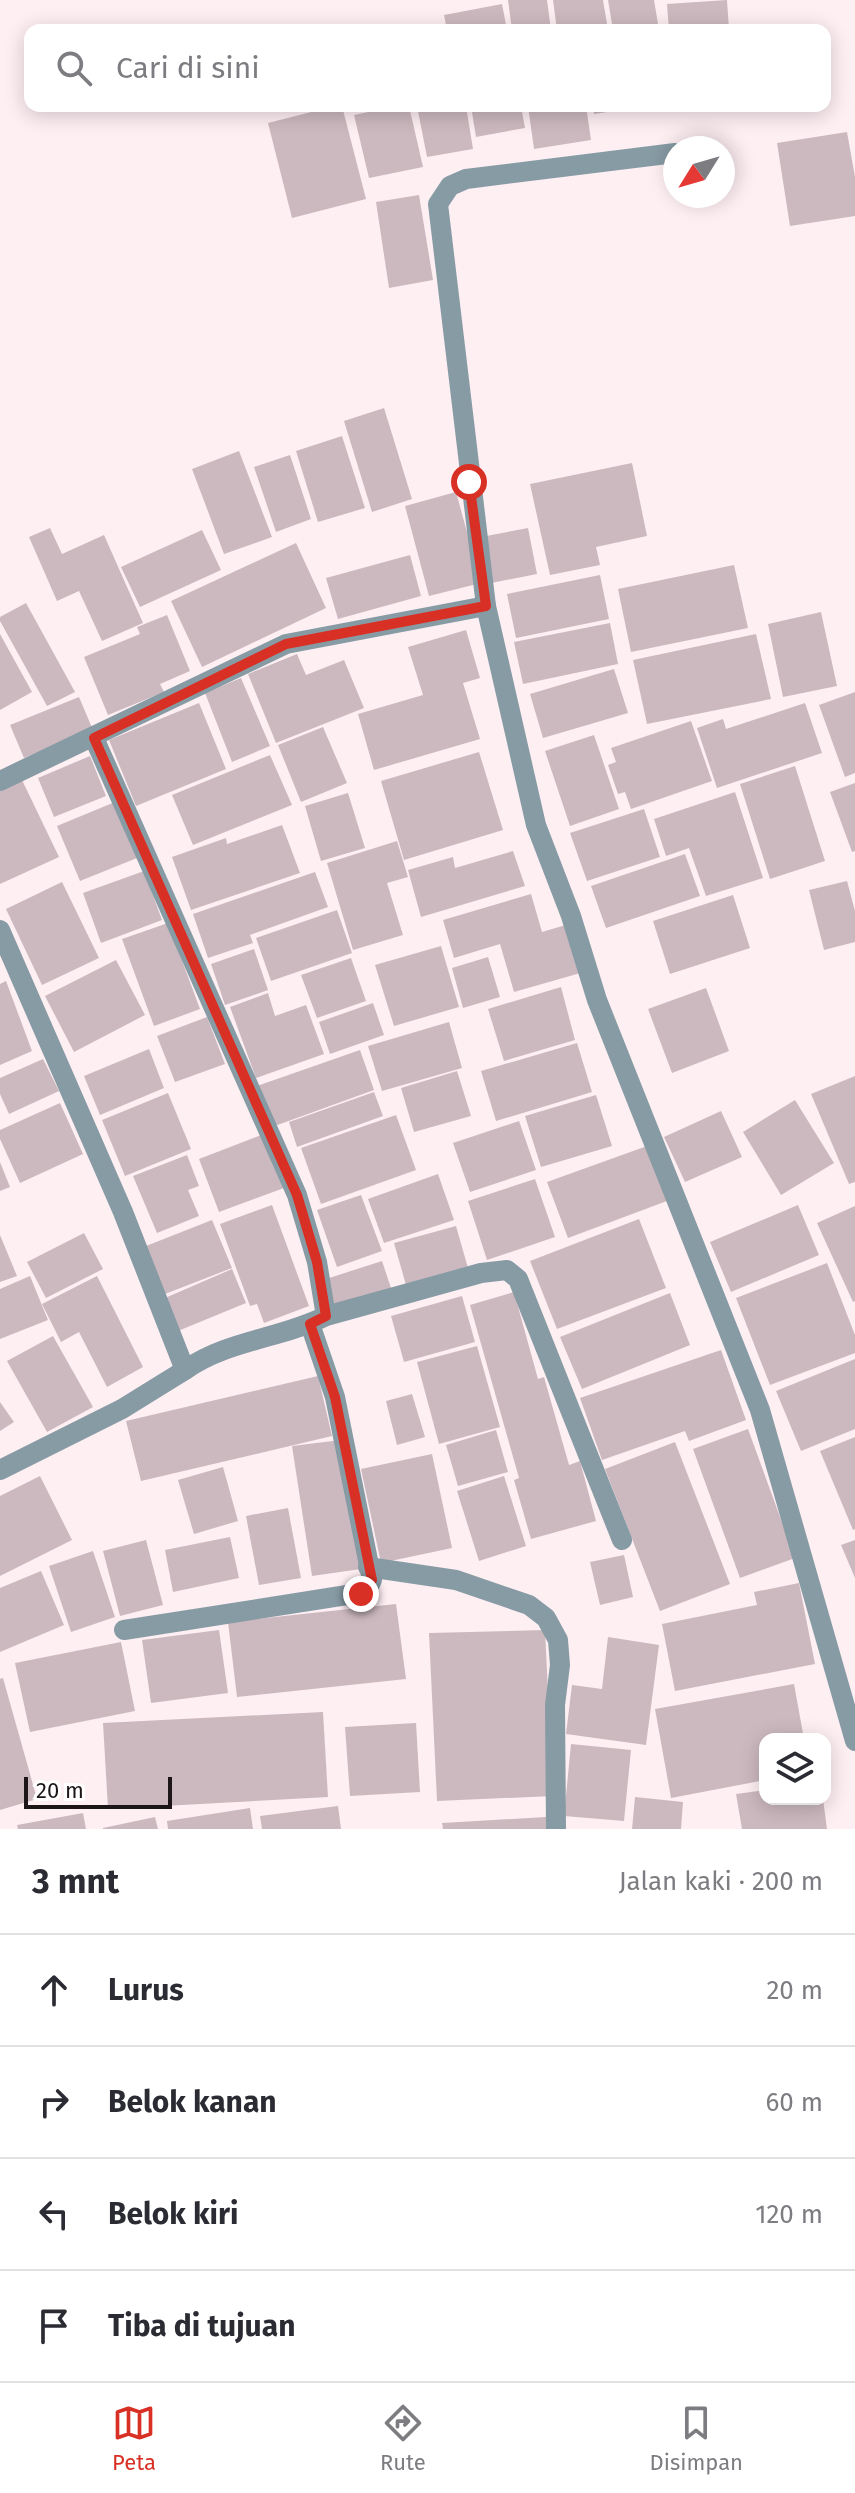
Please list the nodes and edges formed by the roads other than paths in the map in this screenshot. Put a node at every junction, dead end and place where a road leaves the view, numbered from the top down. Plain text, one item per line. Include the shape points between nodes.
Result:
1 (663, 154) edge
2 (486, 606) junction
3 (94, 738) junction
4 (0, 781) edge
5 (0, 930) edge
6 (318, 1320) junction
7 (185, 1370) junction
8 (0, 1470) edge
9 (622, 1540) dead end
10 (368, 1567) junction
11 (124, 1630) dead end
12 (855, 1741) edge
13 (556, 1829) edge

1 - 2 street via 466,179 450,186 438,204
2 - 3 street via 286,644
2 - 12 street via 536,825 597,1000 760,1410
3 - 4 street
3 - 6 street via 297,1195 317,1262
5 - 7 street via 123,1212
6 - 7 street via 230,1347
6 - 9 street via 507,1270 518,1279
6 - 10 street
7 - 8 street via 122,1409
10 - 11 street via 372,1580 361,1594
10 - 13 street via 456,1580 529,1605 546,1618 558,1640 560,1665 555,1705

